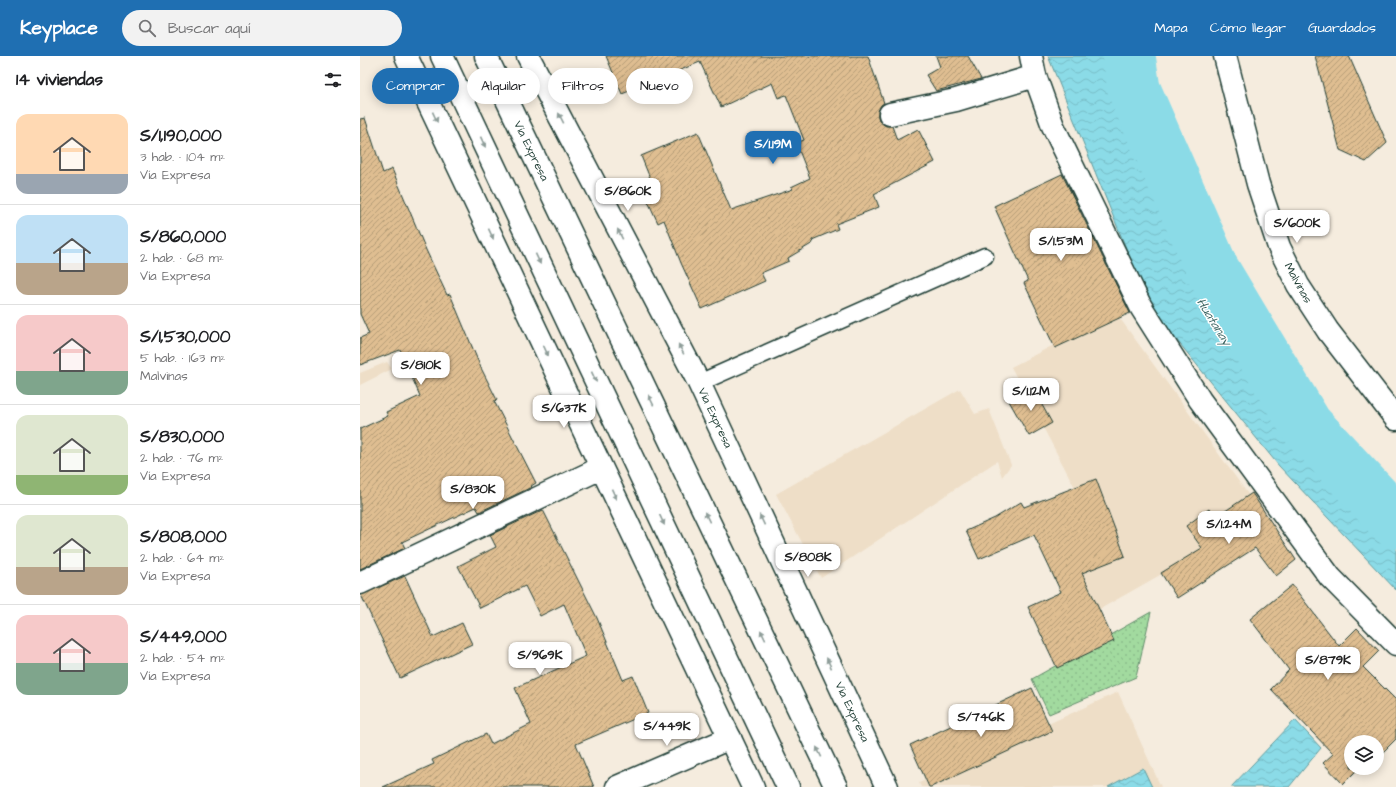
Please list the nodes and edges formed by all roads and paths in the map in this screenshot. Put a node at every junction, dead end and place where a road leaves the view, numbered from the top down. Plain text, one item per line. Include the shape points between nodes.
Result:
1 (406, 56) edge
2 (442, 56) edge
3 (486, 56) edge
4 (528, 56) edge
5 (1225, 56) edge
6 (1033, 66) edge
7 (890, 114) dead end
8 (985, 256) dead end
9 (699, 384) junction
10 (1396, 419) edge
11 (601, 468) junction
12 (360, 583) edge
13 (1396, 644) edge
14 (730, 738) junction
15 (617, 787) edge
16 (752, 787) edge
17 (788, 787) edge
18 (836, 787) edge
19 (887, 787) edge

1 -> 11 main road
2 -> 17 main road
18 -> 3 main road, Vía Expresa
9 -> 4 main road, Vía Expresa
5 - 10 main road, Malvinas via 1258,184 1279,247 1298,286 1328,331
6 - 7 main road via 956,100
6 - 13 main road via 1054,126 1142,307 1200,400 1330,577
8 - 9 lane
19 -> 9 main road, Vía Expresa
11 - 12 main road
11 -> 14 main road
14 - 15 main road
14 - 16 main road

